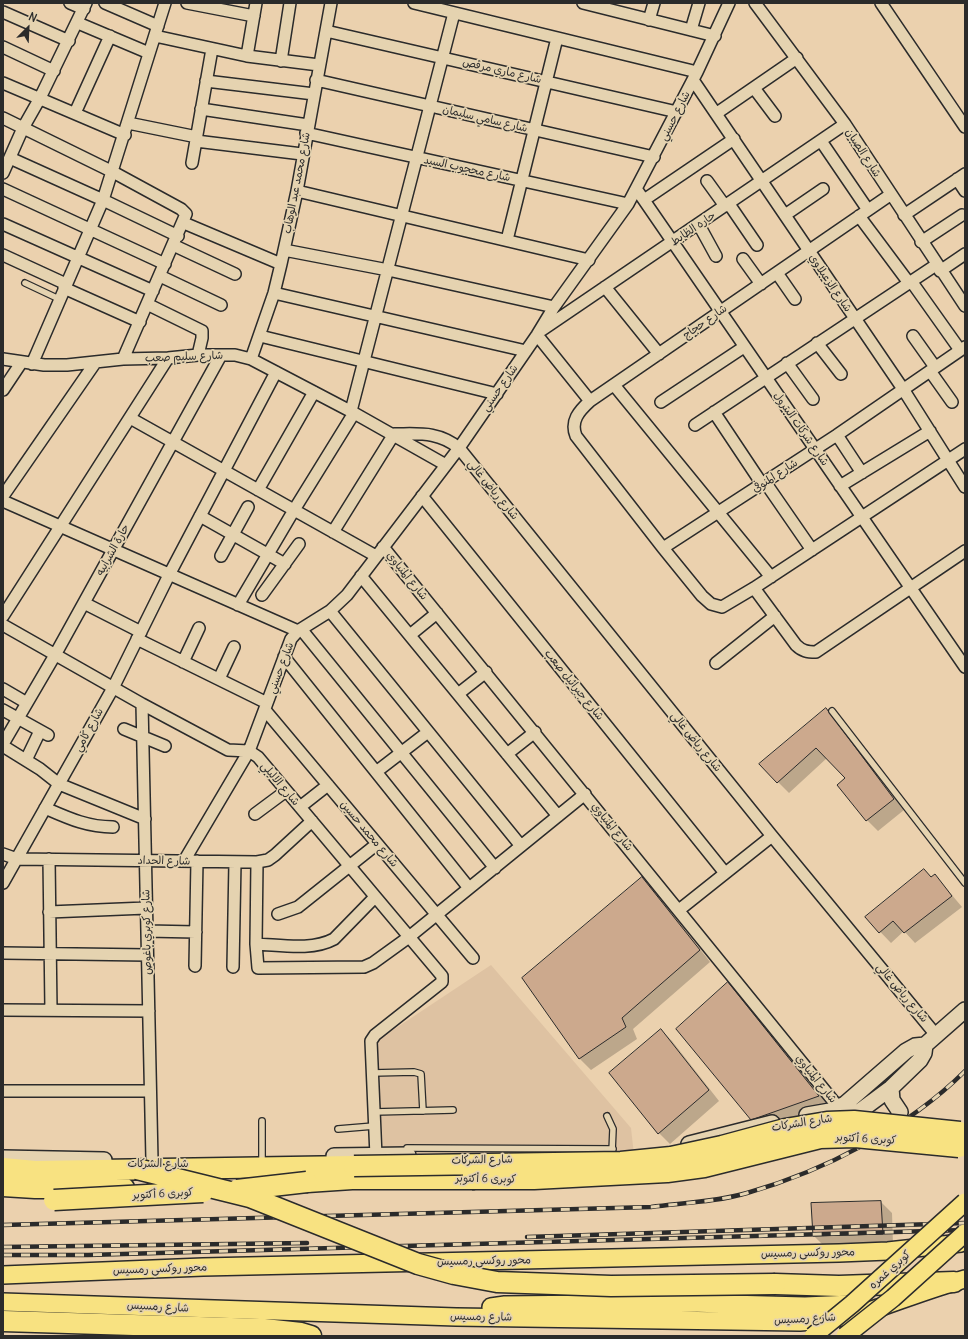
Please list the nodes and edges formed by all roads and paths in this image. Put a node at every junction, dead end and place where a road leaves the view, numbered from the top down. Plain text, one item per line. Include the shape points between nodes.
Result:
1 (70, 3) edge
2 (105, 3) edge
3 (165, 3) edge
4 (187, 3) edge
5 (256, 3) edge
6 (290, 3) edge
7 (331, 3) edge
8 (414, 3) edge
9 (583, 3) edge
10 (654, 3) edge
11 (699, 3) edge
12 (729, 3) edge
13 (755, 3) edge
14 (881, 3) edge
15 (594, 4) edge
16 (85, 6) edge
17 (215, 6) edge
18 (3, 12) edge
19 (454, 13) junction
20 (254, 16) junction
21 (650, 20) junction
22 (78, 23) junction
23 (690, 30) junction
24 (156, 31) junction
25 (326, 31) junction
26 (110, 36) junction
27 (715, 36) junction
28 (557, 38) junction
29 (69, 41) junction
30 (3, 48) edge
31 (212, 50) junction
32 (149, 53) junction
33 (247, 56) junction
34 (442, 58) junction
35 (797, 58) junction
36 (281, 61) junction
37 (319, 65) junction
38 (54, 71) junction
39 (695, 76) junction
40 (316, 80) junction
41 (206, 81) junction
42 (546, 82) junction
43 (3, 83) edge
44 (754, 88) junction
45 (314, 94) junction
46 (40, 98) junction
47 (430, 106) junction
48 (201, 109) junction
49 (677, 112) junction
50 (75, 113) junction
51 (717, 113) junction
52 (775, 116) dead end
53 (3, 118) edge
54 (128, 123) junction
55 (844, 124) junction
56 (23, 128) junction
57 (965, 128) edge
58 (307, 129) junction
59 (534, 130) junction
60 (124, 135) junction
61 (196, 139) junction
62 (734, 139) junction
63 (821, 141) junction
64 (302, 154) junction
65 (654, 157) junction
66 (10, 158) junction
67 (417, 158) junction
68 (192, 163) dead end
69 (113, 172) junction
70 (3, 173) edge
71 (961, 177) edge
72 (522, 181) junction
73 (707, 181) dead end
74 (762, 181) junction
75 (3, 189) edge
76 (823, 189) dead end
77 (637, 190) junction
78 (297, 191) junction
79 (965, 191) edge
80 (890, 195) junction
81 (103, 200) junction
82 (644, 200) junction
83 (628, 204) junction
84 (727, 205) junction
85 (864, 213) junction
86 (785, 215) junction
87 (962, 215) dead end
88 (402, 216) junction
89 (904, 216) junction
90 (184, 223) junction
91 (3, 224) edge
92 (699, 225) junction
93 (89, 230) junction
94 (507, 240) junction
95 (176, 241) junction
96 (672, 242) junction
97 (921, 242) junction
98 (757, 245) dead end
99 (284, 250) junction
100 (809, 251) junction
101 (965, 254) edge
102 (3, 255) edge
103 (716, 256) dead end
104 (78, 257) junction
105 (743, 259) dead end
106 (588, 260) junction
107 (165, 264) junction
108 (281, 264) junction
109 (938, 268) junction
110 (388, 270) junction
111 (776, 273) junction
112 (235, 274) dead end
113 (160, 276) junction
114 (910, 282) junction
115 (25, 283) dead end
116 (761, 284) junction
117 (65, 286) junction
118 (605, 287) junction
119 (153, 292) junction
120 (274, 293) junction
121 (59, 299) junction
122 (795, 299) dead end
123 (963, 299) edge
124 (147, 304) junction
125 (221, 305) dead end
126 (554, 307) junction
127 (720, 312) junction
128 (376, 316) junction
129 (854, 319) junction
130 (140, 322) junction
131 (539, 333) junction
132 (260, 336) junction
133 (913, 336) dead end
134 (817, 342) junction
135 (744, 347) junction
136 (963, 348) edge
137 (526, 351) junction
138 (659, 354) junction
139 (198, 355) junction
140 (221, 355) junction
141 (168, 358) junction
142 (3, 359) edge
143 (124, 359) junction
144 (251, 359) junction
145 (364, 361) junction
146 (95, 363) junction
147 (787, 363) junction
148 (27, 364) junction
149 (933, 369) junction
150 (276, 372) junction
151 (841, 374) dead end
152 (765, 378) junction
153 (614, 385) junction
154 (903, 389) junction
155 (3, 390) edge
156 (314, 392) junction
157 (497, 394) junction
158 (813, 399) dead end
159 (590, 401) junction
160 (661, 402) dead end
161 (952, 402) dead end
162 (353, 412) junction
163 (714, 412) junction
164 (130, 418) junction
165 (695, 425) dead end
166 (930, 431) junction
167 (394, 434) junction
168 (837, 435) junction
169 (173, 442) junction
170 (458, 448) junction
171 (965, 449) edge
172 (815, 450) junction
173 (948, 461) junction
174 (446, 465) junction
175 (224, 470) junction
176 (862, 473) junction
177 (763, 483) junction
178 (840, 486) junction
179 (965, 487) edge
180 (258, 490) junction
181 (3, 496) edge
182 (422, 496) junction
183 (3, 501) edge
184 (248, 507) dead end
185 (294, 510) junction
186 (718, 512) junction
187 (200, 516) junction
188 (862, 517) junction
189 (60, 526) junction
190 (333, 532) junction
191 (233, 534) junction
192 (299, 544) dead end
193 (383, 547) junction
194 (663, 548) junction
195 (113, 550) junction
196 (812, 550) junction
197 (965, 551) edge
198 (268, 554) junction
199 (221, 556) dead end
200 (376, 556) junction
201 (285, 564) junction
202 (169, 575) junction
203 (361, 576) junction
204 (771, 577) junction
205 (754, 588) junction
206 (911, 588) junction
207 (262, 595) dead end
208 (84, 603) junction
209 (238, 605) junction
210 (330, 611) junction
211 (438, 613) junction
212 (3, 616) edge
213 (775, 616) junction
214 (3, 626) edge
215 (199, 628) dead end
216 (299, 630) junction
217 (410, 635) junction
218 (139, 636) junction
219 (234, 647) dead end
220 (55, 655) junction
221 (284, 657) junction
222 (963, 660) edge
223 (183, 662) junction
224 (716, 663) dead end
225 (486, 672) junction
226 (219, 679) junction
227 (113, 688) junction
228 (3, 689) edge
229 (458, 694) junction
230 (27, 703) junction
231 (142, 704) junction
232 (266, 706) junction
233 (3, 710) edge
234 (832, 711) dead end
235 (18, 719) junction
236 (124, 729) dead end
237 (428, 732) junction
238 (535, 732) junction
239 (143, 737) junction
240 (3, 745) edge
241 (165, 746) dead end
242 (249, 752) junction
243 (401, 753) junction
244 (507, 754) junction
245 (26, 760) junction
246 (376, 772) junction
247 (59, 784) junction
248 (328, 785) junction
249 (286, 791) junction
250 (585, 794) junction
251 (300, 807) junction
252 (45, 808) junction
253 (255, 814) dead end
254 (558, 816) junction
255 (145, 819) junction
256 (312, 821) junction
257 (113, 827) dead end
258 (772, 836) junction
259 (377, 844) junction
260 (521, 846) junction
261 (3, 854) edge
262 (17, 859) junction
263 (49, 859) junction
264 (146, 861) junction
265 (184, 861) junction
266 (197, 861) junction
267 (235, 862) junction
268 (258, 862) junction
269 (350, 866) junction
270 (495, 868) junction
271 (726, 873) junction
272 (3, 883) edge
273 (965, 883) edge
274 (469, 888) junction
275 (375, 897) junction
276 (146, 908) junction
277 (679, 910) junction
278 (49, 912) junction
279 (278, 914) dead end
280 (436, 915) junction
281 (147, 931) junction
282 (196, 932) junction
283 (409, 937) junction
284 (256, 944) junction
285 (3, 953) edge
286 (50, 954) junction
287 (147, 955) junction
288 (473, 958) dead end
289 (195, 966) dead end
290 (233, 967) dead end
291 (3, 1010) edge
292 (51, 1010) junction
293 (965, 1010) edge
294 (149, 1011) junction
295 (931, 1040) junction
296 (372, 1073) junction
297 (891, 1088) junction
298 (3, 1091) edge
299 (150, 1091) junction
300 (871, 1105) junction
301 (839, 1108) junction
302 (453, 1110) dead end
303 (422, 1111) junction
304 (374, 1112) junction
305 (607, 1116) dead end
306 (898, 1118) junction
307 (262, 1121) dead end
308 (791, 1121) junction
309 (965, 1125) edge
310 (374, 1126) junction
311 (338, 1129) dead end
312 (965, 1132) edge
313 (407, 1148) dead end
314 (965, 1148) edge
315 (447, 1152) junction
316 (612, 1152) junction
317 (376, 1156) junction
318 (3, 1158) edge
319 (262, 1158) junction
320 (3, 1163) edge
321 (3, 1168) edge
322 (142, 1172) junction
323 (3, 1186) edge
324 (3, 1199) edge
325 (965, 1202) edge
326 (965, 1233) edge
327 (965, 1243) edge
328 (3, 1275) edge
329 (960, 1281) edge
330 (3, 1302) edge
331 (852, 1304) junction
332 (456, 1316) junction
333 (3, 1321) edge
334 (311, 1336) edge
335 (813, 1336) edge
336 (845, 1336) edge

1 - 16 street
2 - 24 street
3 - 24 street
4 - 17 street
5 - 20 street
6 - 36 street
7 - 25 street, شارع محمد عبد الوهاب
8 - 19 street
9 - 15 street
10 - 21 street
11 - 23 street
12 - 27 street, شارع حسني
13 - 35 street, شارع الصبان
14 - 57 street
15 - 21 street
16 - 22 street
17 - 20 street
18 - 29 street
19 - 28 street
19 - 34 street
20 - 33 street
21 - 23 street
22 - 26 street
22 - 29 street
23 - 27 street
24 - 31 street
24 - 32 street
25 - 34 street, شارع ماري مرقص
25 - 37 street, شارع محمد عبد الوهاب
26 - 32 street
26 - 50 street
27 - 39 street, شارع حسني
28 - 39 street
28 - 42 street
29 - 38 street
30 - 38 street
31 - 33 street
31 - 41 street
32 - 54 street
33 - 36 street
34 - 42 street, شارع ماري مرقص
34 - 47 street
35 - 44 street
35 - 55 street, شارع الصبان
36 - 37 street
37 - 40 street, شارع محمد عبد الوهاب
38 - 46 street
39 - 49 street, شارع حسني
39 - 51 street, شارع الزعبلاوي
40 - 45 street, شارع محمد عبد الوهاب
40 - 47 street, شارع سامي سليمان
41 - 45 street
41 - 48 street
42 - 49 street, شارع ماري مرقص
42 - 59 street
43 - 46 street
44 - 51 street
44 - 52 street
45 - 58 street, شارع محمد عبد الوهاب
46 - 50 street
46 - 56 street
47 - 59 street, شارع سامي سليمان
47 - 67 street
48 - 58 street, شارع محجوب السيد
48 - 61 street
49 - 65 street, شارع حسني
50 - 60 street
51 - 62 street, شارع الزعبلاوي
53 - 56 street
54 - 60 street
54 - 61 street
55 - 63 street, حاره الظابط
55 - 80 street, شارع الصبان
56 - 66 street
56 - 69 street
58 - 64 street, شارع محمد عبد الوهاب
58 - 67 street, شارع محجوب السيد
59 - 65 street, شارع سامي سليمان
59 - 72 street
60 - 69 street
61 - 64 street
61 - 68 street
62 - 74 street, شارع الزعبلاوي
62 - 82 street
63 - 74 street, حاره الظابط
63 - 85 street
64 - 78 street, شارع محمد عبد الوهاب
65 - 77 street, شارع حسني
66 - 70 street
66 - 81 street
67 - 72 street, شارع محجوب السيد
67 - 88 street
69 - 81 street
69 - 90 street via 184,211
71 - 79 street
71 - 89 street
72 - 83 street, شارع محجوب السيد
72 - 94 street
73 - 84 street
74 - 84 street, حاره الظابط
74 - 86 street, شارع الزعبلاوي
75 - 93 street
76 - 86 street
77 - 82 street, شارع شركات البترول
77 - 83 street, شارع حسني
78 - 88 street
78 - 99 street, شارع محمد عبد الوهاب
80 - 85 street, شارع حجاج
80 - 89 street, شارع الصبان
81 - 93 street
81 - 95 street
82 - 96 street, شارع شركات البترول
83 - 106 street, شارع حسني
84 - 92 street, حاره الظابط
84 - 98 street
85 - 100 street, شارع حجاج
85 - 114 street
86 - 100 street, شارع الزعبلاوي
87 - 97 street
88 - 94 street
88 - 110 street
89 - 97 street, شارع الصبان
90 - 95 street
90 - 108 street
91 - 104 street
92 - 96 street, حاره الظابط
92 - 103 street
93 - 104 street
93 - 107 street
94 - 106 street
95 - 107 street
95 - 112 street
96 - 118 street, حاره الظابط
96 - 127 street, شارع شركات البترول
97 - 109 street, شارع الصبان
99 - 108 street, شارع محمد عبد الوهاب
99 - 110 street
100 - 111 street, شارع حجاج
100 - 129 street, شارع الزعبلاوي
101 - 109 street
102 - 117 street
104 - 117 street
104 - 119 street
105 - 116 street
106 - 126 street, شارع حسني
107 - 113 street
108 - 120 street, شارع محمد عبد الوهاب
109 - 114 street
109 - 123 street, شارع الصبان
110 - 126 street
110 - 128 street
111 - 116 street, شارع حجاج
111 - 122 street
113 - 119 street
113 - 125 street
114 - 129 street
114 - 136 street
115 - 121 lane
116 - 127 street, شارع حجاج
117 - 121 street
117 - 130 street
118 - 131 street, حاره الظابط
118 - 138 street
119 - 124 street
120 - 128 street
120 - 132 street, شارع محمد عبد الوهاب
121 - 148 street
124 - 130 street
124 - 139 street via 202,331
126 - 131 street, شارع حسني
127 - 135 street, شارع شركات البترول
127 - 138 street, شارع حجاج
128 - 137 street
128 - 145 street
129 - 134 street
129 - 154 street, شارع الزعبلاوي
130 - 143 street
131 - 137 street, شارع حسني
131 - 159 street
132 - 144 street, شارع محمد عبد الوهاب
132 - 145 street
133 - 149 street
134 - 147 street
134 - 151 street
135 - 152 street, شارع شركات البترول
135 - 160 street
136 - 149 street, شارع المنوفي
137 - 157 street, شارع حسني
138 - 153 street, شارع حجاج
139 - 140 street, شارع سليم صعب
139 - 141 street, شارع سليم صعب
140 - 144 street, شارع سليم صعب
140 - 169 street, حارة الشرابيه
141 - 143 street, شارع سليم صعب
141 - 164 street
142 - 148 street, شارع سليم صعب
143 - 146 street, شارع سليم صعب
144 - 150 street, شارع سليم صعب
145 - 157 street
145 - 162 street
146 - 148 street, شارع سليم صعب
146 - 181 street
147 - 152 street
147 - 158 street
148 - 155 street
149 - 154 street, شارع المنوفي
149 - 161 street
150 - 156 street, شارع سليم صعب
150 - 175 street, شارع كامي
152 - 163 street
152 - 172 street, شارع شركات البترول
153 - 159 street, شارع حجاج
153 - 186 street
154 - 166 street, شارع الزعبلاوي
154 - 168 street, شارع المنوفي
156 - 162 street, شارع سليم صعب
156 - 180 street
157 - 170 street, شارع حسني
159 - 194 street, شارع حجاج via 575,419 576,436
162 - 167 street, شارع سليم صعب
162 - 185 street
163 - 165 street
163 - 177 street
164 - 169 street
164 - 189 street
166 - 173 street, شارع الزعبلاوي
166 - 176 street
167 - 170 street, شارع سليم صعب via 433,434 447,439
167 - 174 street, شارع سليم صعب
167 - 190 street
168 - 172 street, شارع المنوفي
168 - 176 street
169 - 175 street
169 - 195 street, حارة الشرابيه
170 - 174 street, شارع حسني
170 - 258 street, شارع رياض غالي
171 - 173 street
172 - 177 street, شارع المنوفي
172 - 178 street, شارع شركات البترول
173 - 179 street, شارع الزعبلاوي
173 - 188 street
174 - 182 street, شارع حسني
175 - 180 street
175 - 187 street, شارع كامي
176 - 178 street
177 - 186 street, شارع المنوفي
177 - 196 street
178 - 188 street, شارع شركات البترول
180 - 185 street
182 - 193 street, شارع حسني
182 - 271 street, شارع جبرائيل صعب
183 - 189 street
184 - 191 street
185 - 190 street
185 - 198 street
186 - 194 street, شارع المنوفي
186 - 204 street
187 - 191 street
187 - 202 street, شارع كامي
188 - 196 street
188 - 206 street, شارع شركات البترول
189 - 195 street
189 - 212 street
190 - 200 street
191 - 198 street
191 - 199 street
192 - 201 street
193 - 200 street, شارع حسني
193 - 211 street, شارع المنياوي
194 - 205 street, شارع حجاج via 706,601 717,606 728,605
195 - 202 street
195 - 208 street, حارة الشرابيه
196 - 204 street
197 - 206 street
198 - 201 street
198 - 209 street
200 - 203 street, شارع حسني
201 - 207 street
202 - 209 street
202 - 218 street, شارع كامي
203 - 210 street, شارع حسني via 347,595
203 - 217 street
204 - 205 street
205 - 213 street
206 - 213 street via 816,652 802,650
206 - 222 street, شارع شركات البترول
208 - 218 street
208 - 220 street, حارة الشرابيه
209 - 216 street
210 - 216 street, شارع حسني
210 - 237 street
211 - 217 street
211 - 225 street, شارع المنياوي
213 - 224 street
214 - 220 street
215 - 223 street
216 - 221 street, شارع حسني via 291,639
216 - 243 street
217 - 229 street
218 - 223 street
218 - 227 street, شارع كامي
219 - 226 street
220 - 227 street
220 - 230 street, حارة الشرابيه
221 - 232 street, شارع حسني
221 - 246 street
223 - 226 street
225 - 229 street
225 - 238 street, شارع المنياوي
226 - 232 street
227 - 231 street
227 - 247 street, شارع كامي
228 - 230 street
229 - 244 street
230 - 235 street, حارة الشرابيه
231 - 239 street, شارع كوبري باغوص
231 - 242 street via 228,750
232 - 242 street, شارع حسني
232 - 248 street, شارع محمد حسين
233 - 235 street
234 - 273 lane
235 - 240 street, حارة الشرابيه
235 - 245 street via 44,733
236 - 239 street
237 - 243 street
237 - 260 street
238 - 244 street
238 - 250 street, شارع المنياوي
239 - 241 street
239 - 255 street, شارع كوبري باغوص
240 - 245 street
242 - 249 street, شارع الاليلي via 258,757
242 - 265 street, شارع حسني
243 - 246 street
243 - 270 street
244 - 254 street
245 - 247 street
246 - 274 street
247 - 252 street, شارع كامي
247 - 255 street
248 - 251 street
248 - 259 street, شارع محمد حسين
249 - 251 street, شارع الاليلي
249 - 253 street
250 - 254 street
250 - 277 street, شارع المنياوي
251 - 256 street, شارع الاليلي
252 - 257 street via 76,822
252 - 262 street, شارع كامي
254 - 260 street
255 - 264 street, شارع كوبري باغوص
256 - 268 street, شارع الحداد via 275,855
256 - 269 street, شارع الاليلي
258 - 271 street
258 - 295 street, شارع رياض غالي
259 - 269 street
259 - 280 street, شارع محمد حسين
260 - 270 street
261 - 262 street, شارع الحداد
262 - 263 street, شارع الحداد
262 - 272 street, شارع كامي
263 - 264 street, شارع الحداد
263 - 278 street
264 - 265 street, شارع الحداد
264 - 276 street, شارع كوبري باغوص
265 - 266 street, شارع الحداد
266 - 267 street, شارع الحداد
266 - 282 street
267 - 268 street, شارع الحداد
267 - 290 street
268 - 284 street
269 - 275 street, شارع الاليلي
269 - 279 street via 298,907
270 - 274 street
271 - 277 street
274 - 280 street
275 - 283 street, شارع الاليلي
275 - 284 street via 326,943 302,946
276 - 278 street
276 - 281 street, شارع كوبري باغوص
277 - 301 street, شارع المنياوي
278 - 286 street
280 - 283 street
280 - 288 street, شارع محمد حسين
281 - 282 street
281 - 287 street, شارع كوبري باغوص
282 - 289 street
283 - 284 street via 364,967 258,968
283 - 296 street, شارع الاليلي via 442,976 442,982 373,1038
285 - 286 street
286 - 287 street
286 - 292 street
287 - 294 street, شارع كوبري باغوص
291 - 292 street
292 - 294 street
293 - 295 main road, شارع الشركات
294 - 299 street, شارع كوبري باغوص
295 - 297 main road, شارع الشركات via 920,1060
295 - 301 main road, شارع الشركات via 906,1051
296 - 303 lane via 421,1074
296 - 304 street
297 - 300 main road, شارع الشركات
297 - 306 main road via 891,1096 900,1112
298 - 299 street
299 - 322 street, شارع كوبري باغوص
300 - 306 main road via 887,1119 893,1121
300 - 308 main road, شارع الشركات via 846,1116
301 - 308 main road, شارع الشركات
302 - 303 lane
303 - 304 lane
304 - 310 street
305 - 316 lane via 613,1129
306 - 309 main road
307 - 319 lane
308 - 316 main road, شارع الشركات via 660,1151
308 - 320 main road, شارع الشركات via 668,1154 608,1158 136,1164
310 - 311 lane
310 - 317 street
312 - 322 highway, كوبرى 6 أكتوبر, bridge via 854,1121 826,1122 785,1129 671,1157 622,1162
313 - 315 lane
314 - 324 highway, كوبرى 6 أكتوبر, bridge via 847,1137 813,1140 704,1168 630,1176 352,1179 240,1190 54,1200
315 - 316 main road, شارع الشركات
315 - 317 main road, شارع الشركات
317 - 319 main road, شارع الشركات
318 - 322 main road, شارع الشركات
319 - 322 main road, شارع الشركات
321 - 322 highway, كوبرى 6 أكتوبر via 35,1171
322 - 323 highway via 35,1188
322 - 329 highway, bridge via 250,1197 418,1264 497,1282 611,1286 839,1286
325 - 331 main road, كوبري غمره, bridge
326 - 336 main road, كوبري غمره, bridge via 893,1298
327 - 328 main road, محور روكسى رمسيس via 839,1253
329 - 332 main road, شارع رمسيس via 852,1315 800,1322
330 - 332 main road, شارع رمسيس
331 - 332 main road via 505,1305
331 - 335 main road, كوبري غمره, bridge
333 - 334 highway via 271,1330

